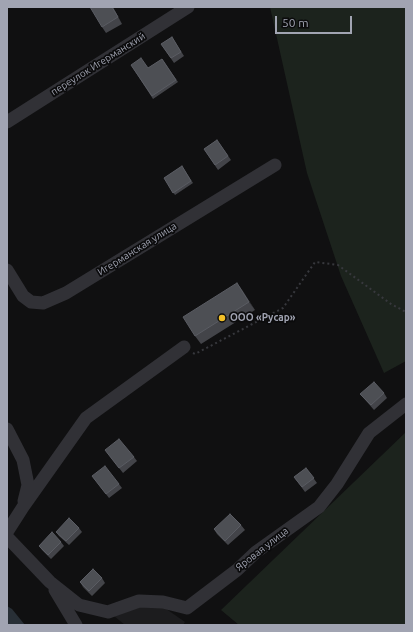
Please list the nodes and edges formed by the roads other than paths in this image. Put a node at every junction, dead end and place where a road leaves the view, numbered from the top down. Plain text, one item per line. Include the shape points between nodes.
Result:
1 (188, 7) edge
2 (7, 122) edge
3 (275, 164) dead end
4 (7, 270) edge
5 (184, 346) road end
6 (406, 404) edge
7 (7, 429) edge
8 (23, 507) junction
9 (7, 532) edge
10 (7, 537) edge
11 (50, 582) junction
12 (76, 625) edge

1 - 2 street, переулок Игерманский
3 - 4 street, Игерманская улица via 66,293 44,302 31,302 24,296
5 - 8 street via 86,418
6 - 11 street, Яровая улица via 369,434 319,507 261,548 187,608 163,602 139,601 108,612 79,605
7 - 8 street via 23,460 28,485
8 - 9 street
10 - 11 street
11 - 12 street

